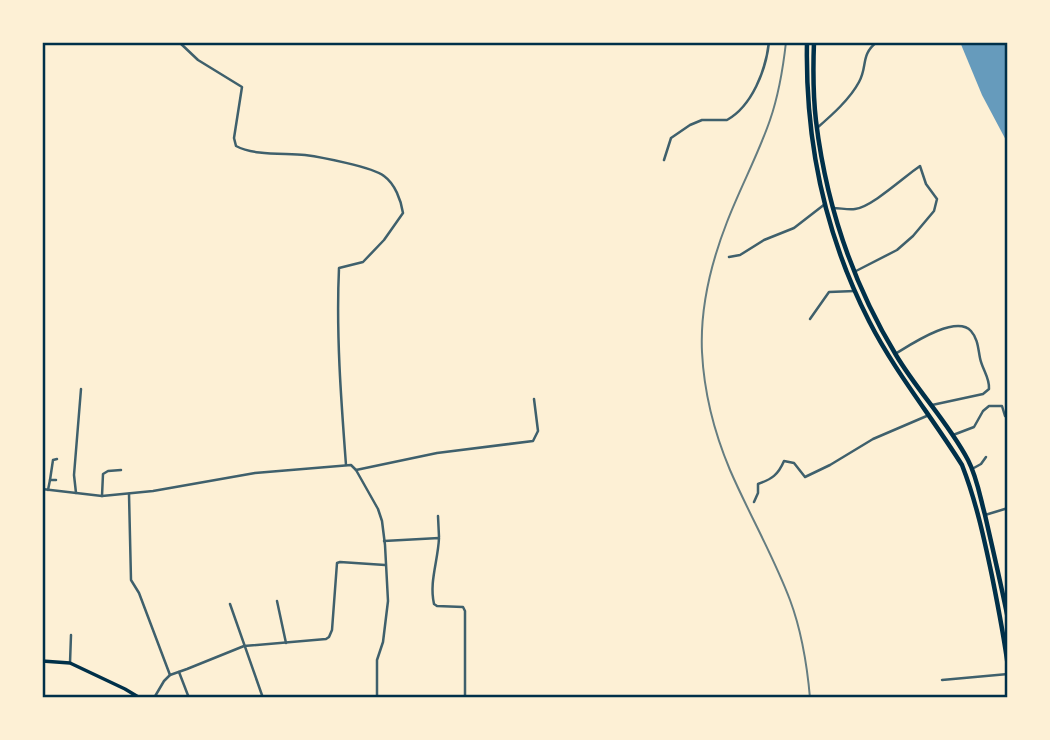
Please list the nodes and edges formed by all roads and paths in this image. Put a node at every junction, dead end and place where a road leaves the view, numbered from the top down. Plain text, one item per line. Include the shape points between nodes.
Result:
1 (180, 42) edge
2 (769, 42) edge
3 (807, 42) edge
4 (814, 42) edge
5 (877, 42) edge
6 (817, 128) junction
7 (664, 160) dead end
8 (825, 204) junction
9 (833, 208) junction
10 (729, 257) dead end
11 (855, 271) junction
12 (856, 291) junction
13 (810, 319) dead end
14 (895, 354) junction
15 (898, 364) junction
16 (81, 389) dead end
17 (534, 398) dead end
18 (932, 405) junction
19 (929, 415) junction
20 (1008, 417) edge
21 (953, 435) junction
22 (986, 457) dead end
23 (57, 459) dead end
24 (346, 465) junction
25 (972, 469) junction
26 (121, 470) dead end
27 (356, 470) junction
28 (50, 480) junction
29 (56, 480) dead end
30 (42, 489) edge
31 (48, 490) junction
32 (76, 493) junction
33 (129, 494) junction
34 (102, 496) junction
35 (754, 502) dead end
36 (1008, 509) edge
37 (985, 515) junction
38 (438, 516) dead end
39 (439, 538) junction
40 (384, 541) junction
41 (386, 565) junction
42 (276, 601) dead end
43 (230, 604) dead end
44 (1008, 619) edge
45 (71, 635) dead end
46 (286, 643) junction
47 (244, 646) junction
48 (42, 661) edge
49 (70, 663) junction
50 (1008, 667) edge
51 (179, 672) junction
52 (1008, 674) edge
53 (170, 675) junction
54 (942, 680) dead end
55 (140, 698) edge
56 (153, 698) edge
57 (189, 698) edge
58 (263, 698) edge
59 (377, 698) edge
60 (465, 698) edge

1 - 24 street via 198,60 242,87 236,146 364,168 384,176 401,198 403,213 384,240 363,262 339,268
2 - 7 street via 762,74 745,105 727,120 690,125 671,138
3 - 8 highway via 808,110
4 - 6 highway
5 - 6 street via 865,56 859,84
6 - 9 highway
8 - 10 street via 794,228
8 - 12 highway
9 - 11 highway
9 - 11 street via 863,206 920,166 937,199 934,211 905,243
11 - 14 highway
12 - 13 street via 829,292
12 - 15 highway via 869,322
14 - 15 highway
14 - 18 street via 957,326 972,332 989,389
15 - 18 highway
15 - 19 highway
16 - 32 street
17 - 27 street via 538,431 533,441 437,453
18 - 21 highway
19 - 35 street via 873,439 805,477 794,463 784,461 780,471 758,484
19 - 50 highway via 969,483
20 - 21 street via 1002,406 989,406 974,427
21 - 25 highway
22 - 25 street
23 - 28 street
24 - 27 street
24 - 33 street via 254,473
25 - 37 highway
26 - 34 street via 103,474
27 - 40 street via 378,509
28 - 29 street
28 - 31 street
30 - 31 street
31 - 32 street
32 - 34 street
33 - 34 street
33 - 53 street via 131,580
36 - 37 street
37 - 44 highway
38 - 39 street
39 - 40 street
39 - 60 street via 432,598 437,606 463,607 465,611
40 - 41 street
41 - 46 street via 337,563 329,637
41 - 59 street via 388,601 377,660
42 - 46 street
43 - 47 street
45 - 49 street
46 - 47 street
47 - 51 street
47 - 58 street
48 - 49 main road
49 - 55 main road
51 - 53 street
51 - 57 street
52 - 54 street
53 - 56 street

